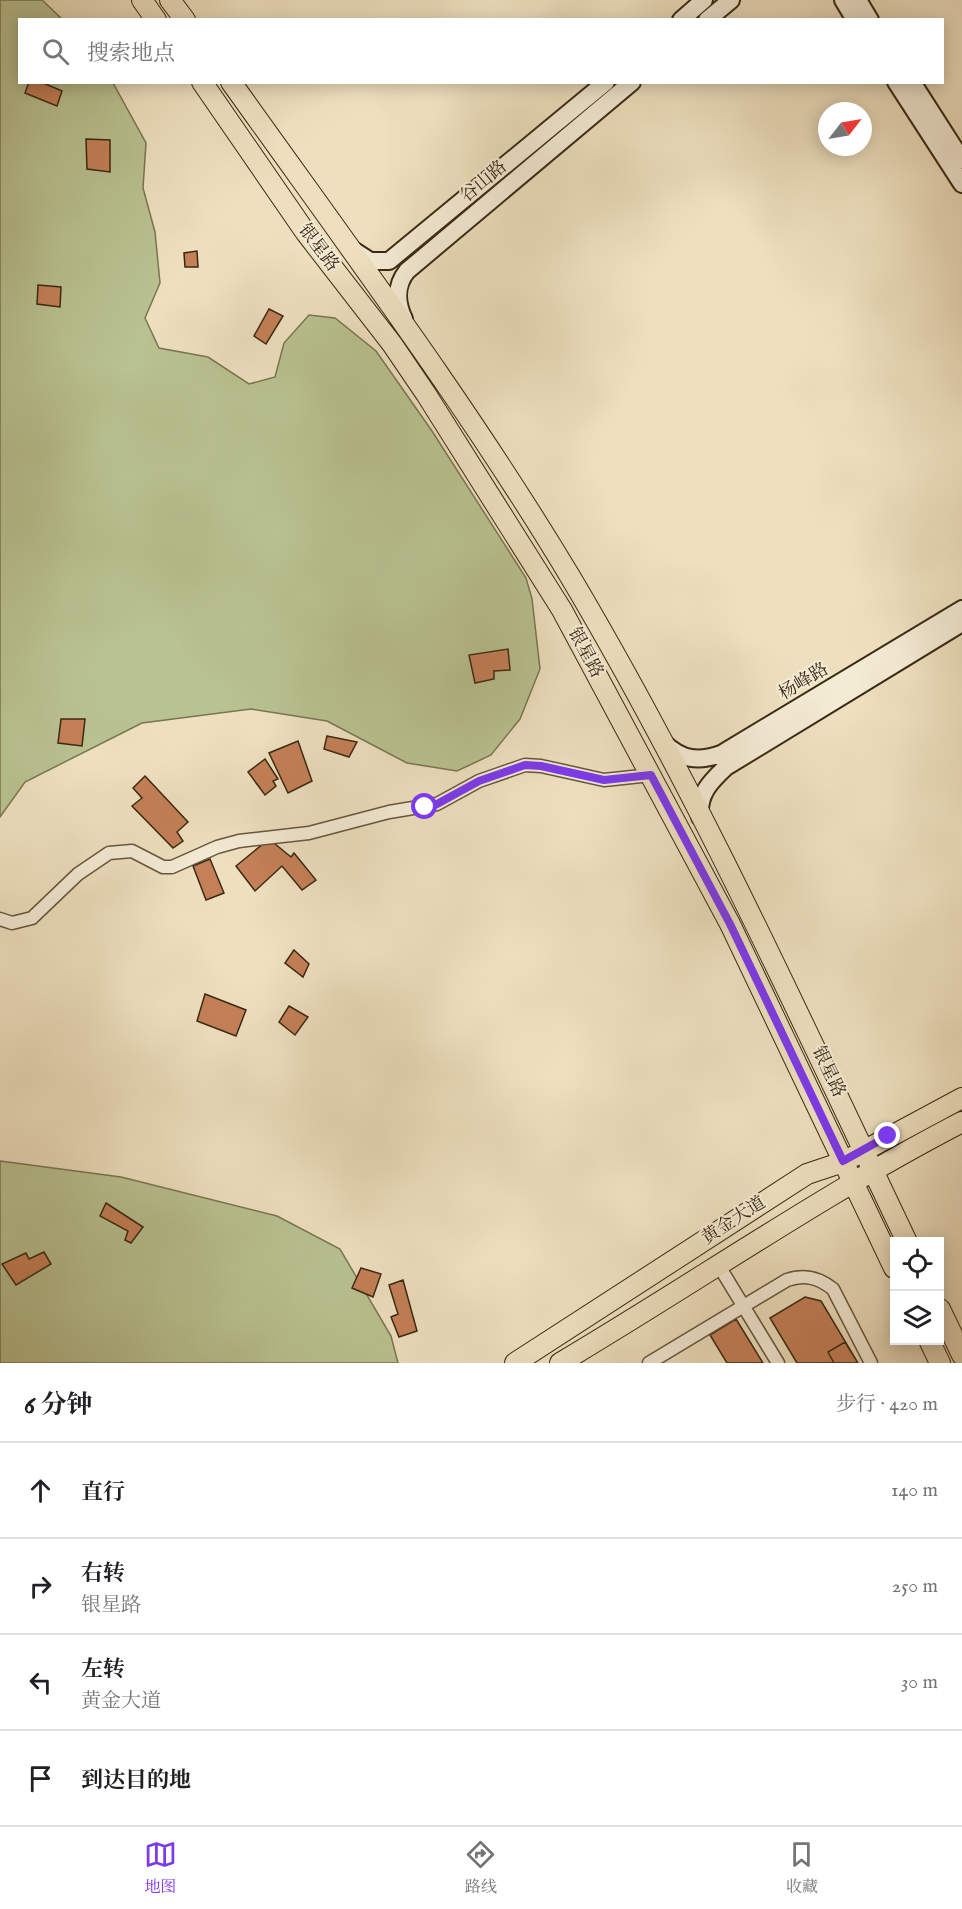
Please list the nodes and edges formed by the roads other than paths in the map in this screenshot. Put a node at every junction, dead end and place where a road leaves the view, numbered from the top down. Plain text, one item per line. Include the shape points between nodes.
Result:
1 (142, 0) edge
2 (170, 0) edge
3 (704, 0) edge
4 (731, 0) edge
5 (843, 0) edge
6 (858, 0) edge
7 (155, 18) edge
8 (184, 18) edge
9 (683, 18) edge
10 (709, 18) edge
11 (854, 18) edge
12 (869, 18) edge
13 (203, 84) edge
14 (232, 84) edge
15 (604, 84) edge
16 (630, 84) edge
17 (897, 84) edge
18 (913, 84) edge
19 (962, 160) edge
20 (962, 184) edge
21 (346, 244) junction
22 (408, 328) junction
23 (962, 609) edge
24 (962, 623) edge
25 (662, 742) junction
26 (651, 775) junction
27 (700, 818) junction
28 (0, 919) edge
29 (962, 1098) edge
30 (962, 1122) edge
31 (864, 1149) junction
32 (843, 1161) junction
33 (873, 1170) junction
34 (853, 1183) junction
35 (905, 1237) edge
36 (890, 1260) edge
37 (719, 1266) junction
38 (743, 1306) junction
39 (944, 1319) edge
40 (932, 1345) edge
41 (962, 1355) edge
42 (515, 1363) edge
43 (560, 1363) edge
44 (650, 1363) edge
45 (778, 1363) edge
46 (871, 1363) edge
47 (940, 1363) edge

1 - 7 main road
2 - 8 main road
3 - 9 main road
4 - 10 main road
5 - 11 main road
6 - 12 main road
13 - 26 main road, 银星路 via 306,233 426,394 562,610
14 - 21 main road, 银星路
15 - 21 main road, 谷山路 via 389,261 370,261
16 - 22 main road, 谷山路 via 407,271 397,296
17 - 20 main road
18 - 19 main road
21 - 22 main road, 银星路
22 - 25 main road, 银星路 via 571,579
23 - 25 main road, 杨峰路 via 721,754 687,758
24 - 27 main road, 杨峰路 via 726,767 705,789
25 - 27 main road, 银星路
26 - 28 street via 604,780 525,765 479,781 437,804 309,833 239,841 172,867 163,867 132,851 109,853 78,874 32,918 12,923
26 - 32 main road, 银星路 via 730,924
27 - 31 main road, 银星路 via 786,983
29 - 31 main road, 黄金大道
30 - 33 main road, 黄金大道
31 - 32 main road, 黄金大道
31 - 33 main road, 银星路
32 - 34 main road, 银星路
32 - 42 main road, 黄金大道 via 807,1174
33 - 34 main road, 黄金大道
33 - 35 main road, 银星路
34 - 36 main road, 银星路
34 - 37 main road, 黄金大道
37 - 38 street
37 - 43 main road, 黄金大道
38 - 44 street
38 - 45 street
38 - 46 street via 798,1276 824,1281 841,1301
39 - 41 main road
40 - 47 main road

